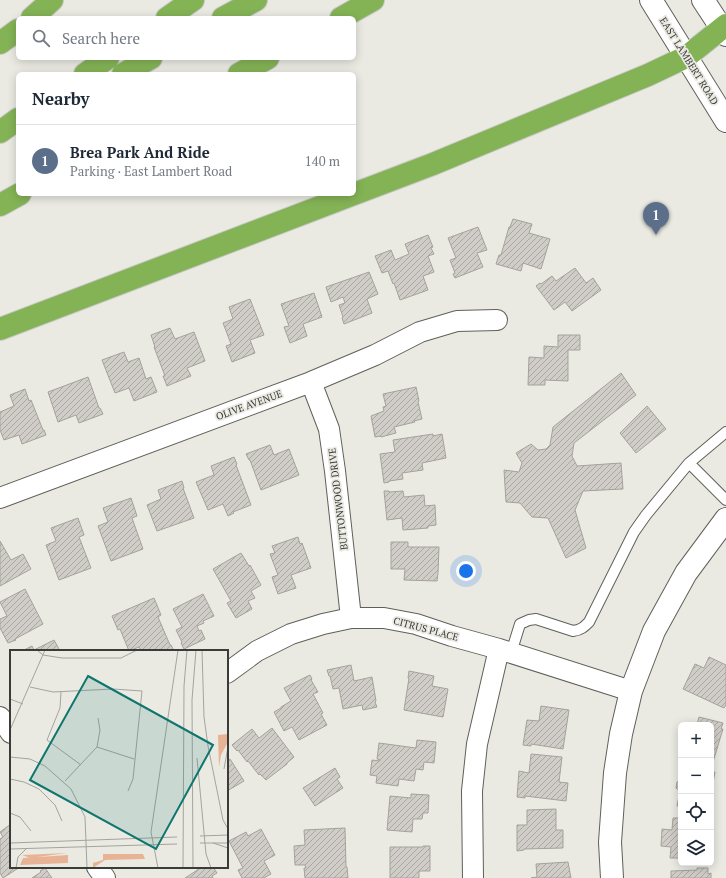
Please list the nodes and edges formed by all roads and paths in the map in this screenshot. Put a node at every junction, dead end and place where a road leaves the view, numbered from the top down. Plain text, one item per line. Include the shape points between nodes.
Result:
1 (52, 0) edge
2 (193, 0) edge
3 (256, 0) edge
4 (373, 0) edge
5 (651, 0) edge
6 (703, 0) edge
7 (34, 16) edge
8 (170, 16) edge
9 (227, 16) edge
10 (345, 16) edge
11 (725, 29) edge
12 (16, 31) edge
13 (0, 43) edge
14 (686, 57) junction
15 (105, 60) edge
16 (147, 60) edge
17 (264, 60) edge
18 (88, 72) edge
19 (126, 72) edge
20 (243, 72) edge
21 (16, 120) edge
22 (726, 121) edge
23 (0, 132) edge
24 (16, 133) edge
25 (0, 142) edge
26 (356, 193) edge
27 (16, 196) edge
28 (349, 196) edge
29 (0, 205) edge
30 (497, 320) dead end
31 (0, 329) edge
32 (311, 382) junction
33 (726, 432) edge
34 (689, 463) junction
35 (0, 498) edge
36 (726, 500) edge
37 (726, 519) edge
38 (351, 618) junction
39 (505, 651) junction
40 (228, 672) edge
41 (631, 692) junction
42 (0, 716) edge
43 (10, 732) edge
44 (99, 868) edge
45 (104, 878) edge
46 (473, 878) edge
47 (612, 878) edge

1 - 7 highway
2 - 8 highway
3 - 9 highway
4 - 10 highway
5 - 14 main road, EAST LAMBERT ROAD
6 - 11 main road
11 - 14 highway
12 - 13 highway
14 - 22 main road, EAST LAMBERT ROAD
14 - 26 highway via 433,164
15 - 18 highway
16 - 19 highway
17 - 20 highway
21 - 23 highway
24 - 25 highway
27 - 29 highway
28 - 31 highway
30 - 32 street, OLIVE AVENUE via 457,321 420,332 375,355
32 - 35 street, OLIVE AVENUE
32 - 38 street, BUTTONWOOD DRIVE via 329,429
33 - 34 lane
34 - 36 lane
34 - 39 lane via 634,532 584,628 573,631 536,619 529,620 520,624
37 - 41 main road via 686,573 654,631
38 - 39 street, CITRUS PLACE via 384,618 416,624
38 - 40 street, CITRUS PLACE via 291,634 257,651
39 - 41 street, CITRUS PLACE
39 - 46 street via 478,744 472,791
41 - 47 main road via 615,773 610,842
42 - 43 street
44 - 45 street

